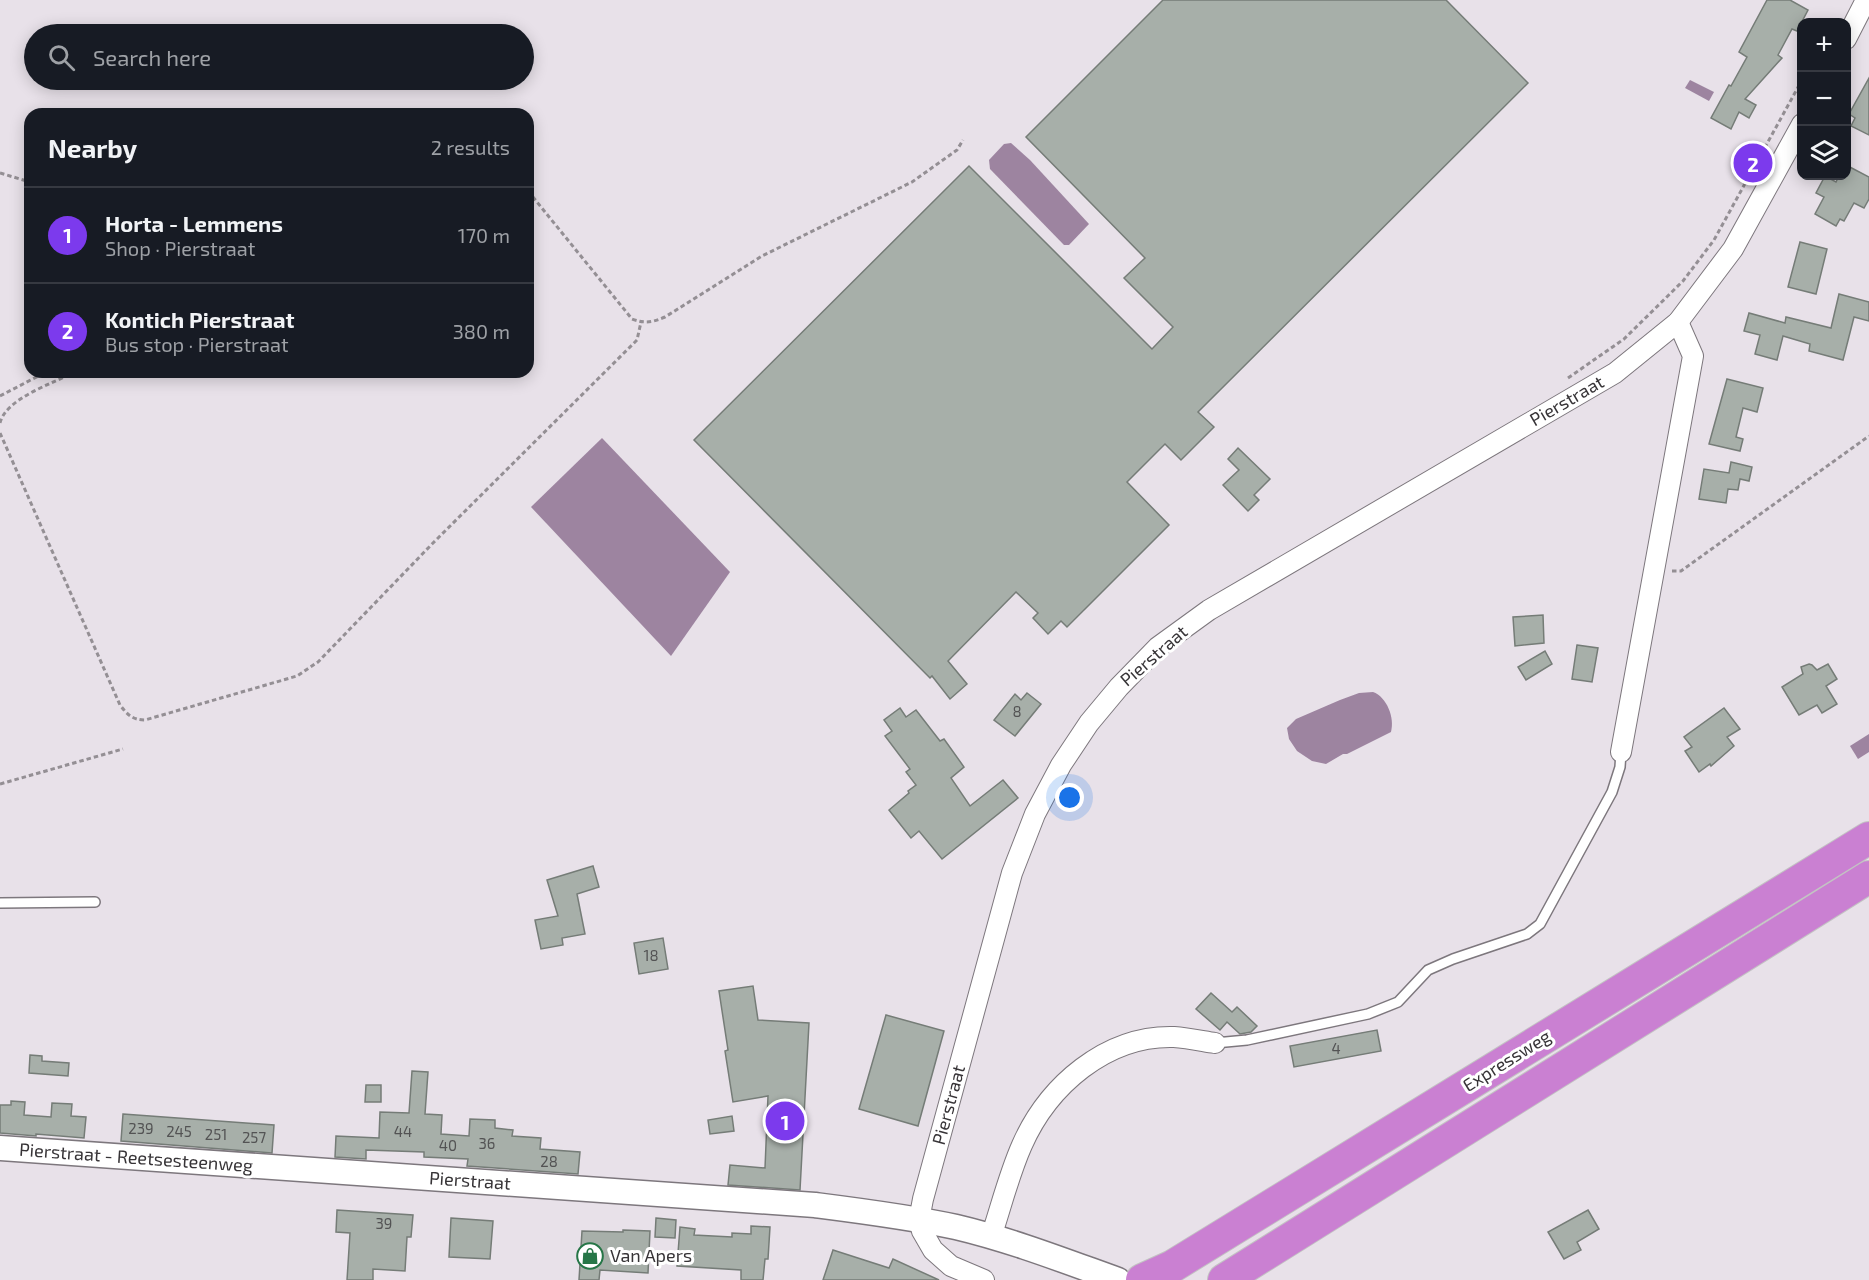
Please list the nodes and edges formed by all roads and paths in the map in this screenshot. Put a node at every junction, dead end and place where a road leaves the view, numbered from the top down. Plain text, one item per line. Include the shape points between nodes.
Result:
1 (1866, 0) edge
2 (1851, 29) edge
3 (1797, 89) edge
4 (1801, 126) edge
5 (963, 140) dead end
6 (0, 173) edge
7 (24, 180) edge
8 (534, 198) edge
9 (641, 322) junction
10 (1678, 322) junction
11 (34, 378) edge
12 (63, 378) edge
13 (1563, 381) dead end
14 (0, 396) edge
15 (0, 423) edge
16 (0, 433) edge
17 (1869, 436) edge
18 (1655, 571) junction
19 (123, 749) dead end
20 (1621, 752) joint
21 (0, 784) edge
22 (1869, 838) edge
23 (1869, 877) edge
24 (0, 903) edge
25 (95, 903) dead end
26 (1215, 1043) joint
27 (0, 1148) edge
28 (271, 1168) joint
29 (919, 1220) junction
30 (991, 1237) junction
31 (1071, 1272) edge
32 (984, 1280) edge
33 (1118, 1280) edge
34 (1142, 1280) edge
35 (1224, 1280) edge

1 - 2 street
3 - 13 path via 1714,240 1683,281 1624,339
4 - 10 street, Pierstraat via 1733,249
5 - 9 path via 957,150 912,182 762,256 665,317 652,323
6 - 7 path
8 - 9 path via 632,319
9 - 16 path via 637,340 312,666 297,676 145,720 129,716 120,705
10 - 18 street via 1693,356
10 - 29 street, Pierstraat via 1615,372 1209,610 1158,647 1119,687 1060,765 1012,873
11 - 14 path
12 - 15 path via 14,402
17 - 18 path via 1681,571
18 - 20 street
19 - 21 path
20 - 26 lane via 1612,792 1540,924 1527,934 1428,970 1398,1002 1368,1014 1247,1040
22 - 34 highway, Expressweg via 1173,1266
23 - 35 highway, Expressweg
24 - 25 lane
26 - 30 street via 1174,1037 1140,1040 1106,1052 1072,1074 1044,1107 1022,1144
27 - 28 street, Pierstraat - Reetsesteenweg
28 - 29 street, Pierstraat via 815,1205
29 - 30 street, Pierstraat
29 - 32 street via 933,1250 951,1266
30 - 31 street, Pierstraat
31 - 33 street, Pierstraat

